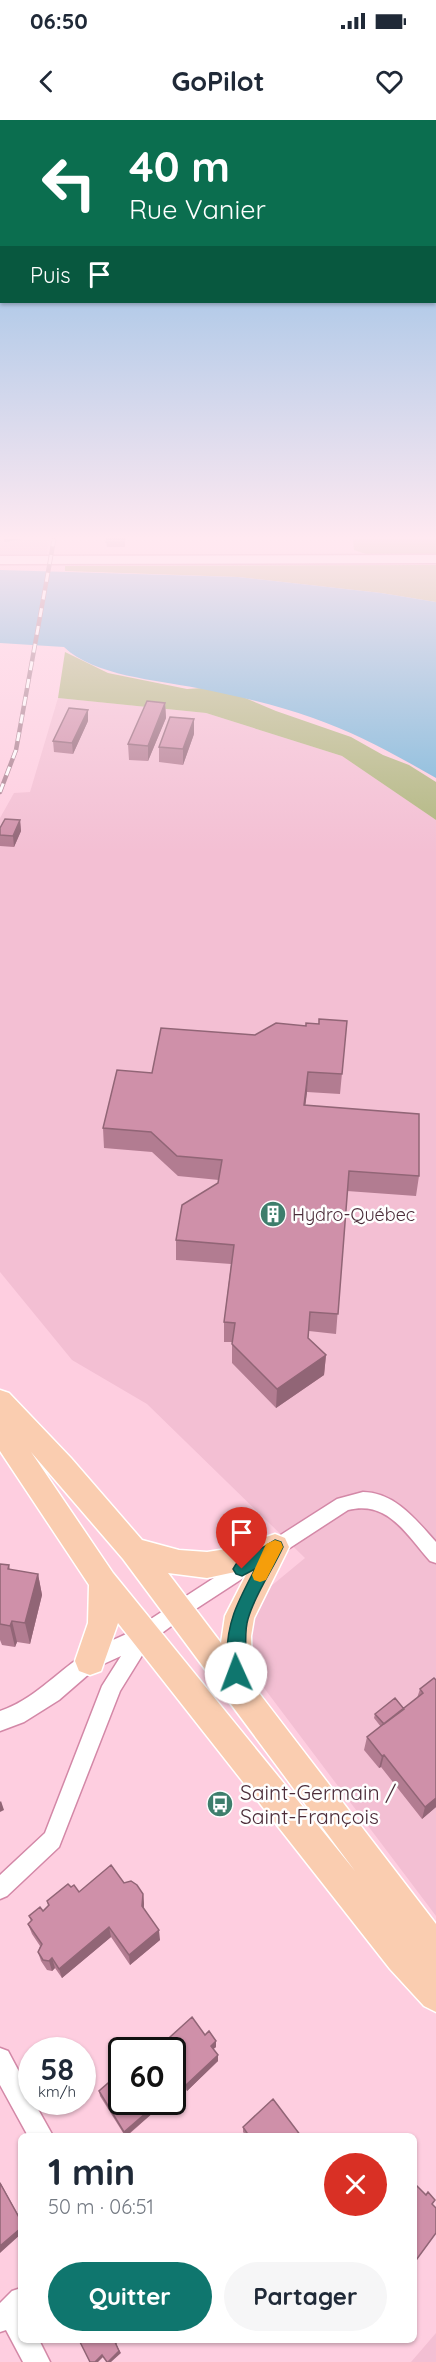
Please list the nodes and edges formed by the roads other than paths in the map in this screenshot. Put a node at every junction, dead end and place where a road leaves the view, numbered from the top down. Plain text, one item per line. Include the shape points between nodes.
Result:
1 (0, 1401) edge
2 (0, 1429) edge
3 (275, 1547) junction
4 (133, 1550) junction
5 (436, 1555) edge
6 (104, 1582) junction
7 (178, 1610) junction
8 (145, 1634) junction
9 (90, 1661) junction
10 (237, 1689) junction
11 (0, 1721) edge
12 (0, 1889) edge
13 (436, 1952) edge
14 (436, 1994) edge
15 (0, 2059) edge
16 (40, 2133) edge
17 (27, 2343) edge
18 (37, 2362) edge

1 - 4 main road
2 - 6 main road
3 - 4 main road via 206,1565 171,1562
3 - 5 street via 343,1504 358,1500 375,1501 396,1514
3 - 7 street
3 - 10 main road via 240,1616 236,1636
4 - 7 main road
6 - 8 main road
6 - 9 main road via 106,1614
7 - 8 street
7 - 10 main road
8 - 9 street
8 - 12 street via 112,1686 52,1840
8 - 14 main road via 402,1957
9 - 11 street via 52,1693
10 - 13 main road
15 - 16 street
17 - 18 street

